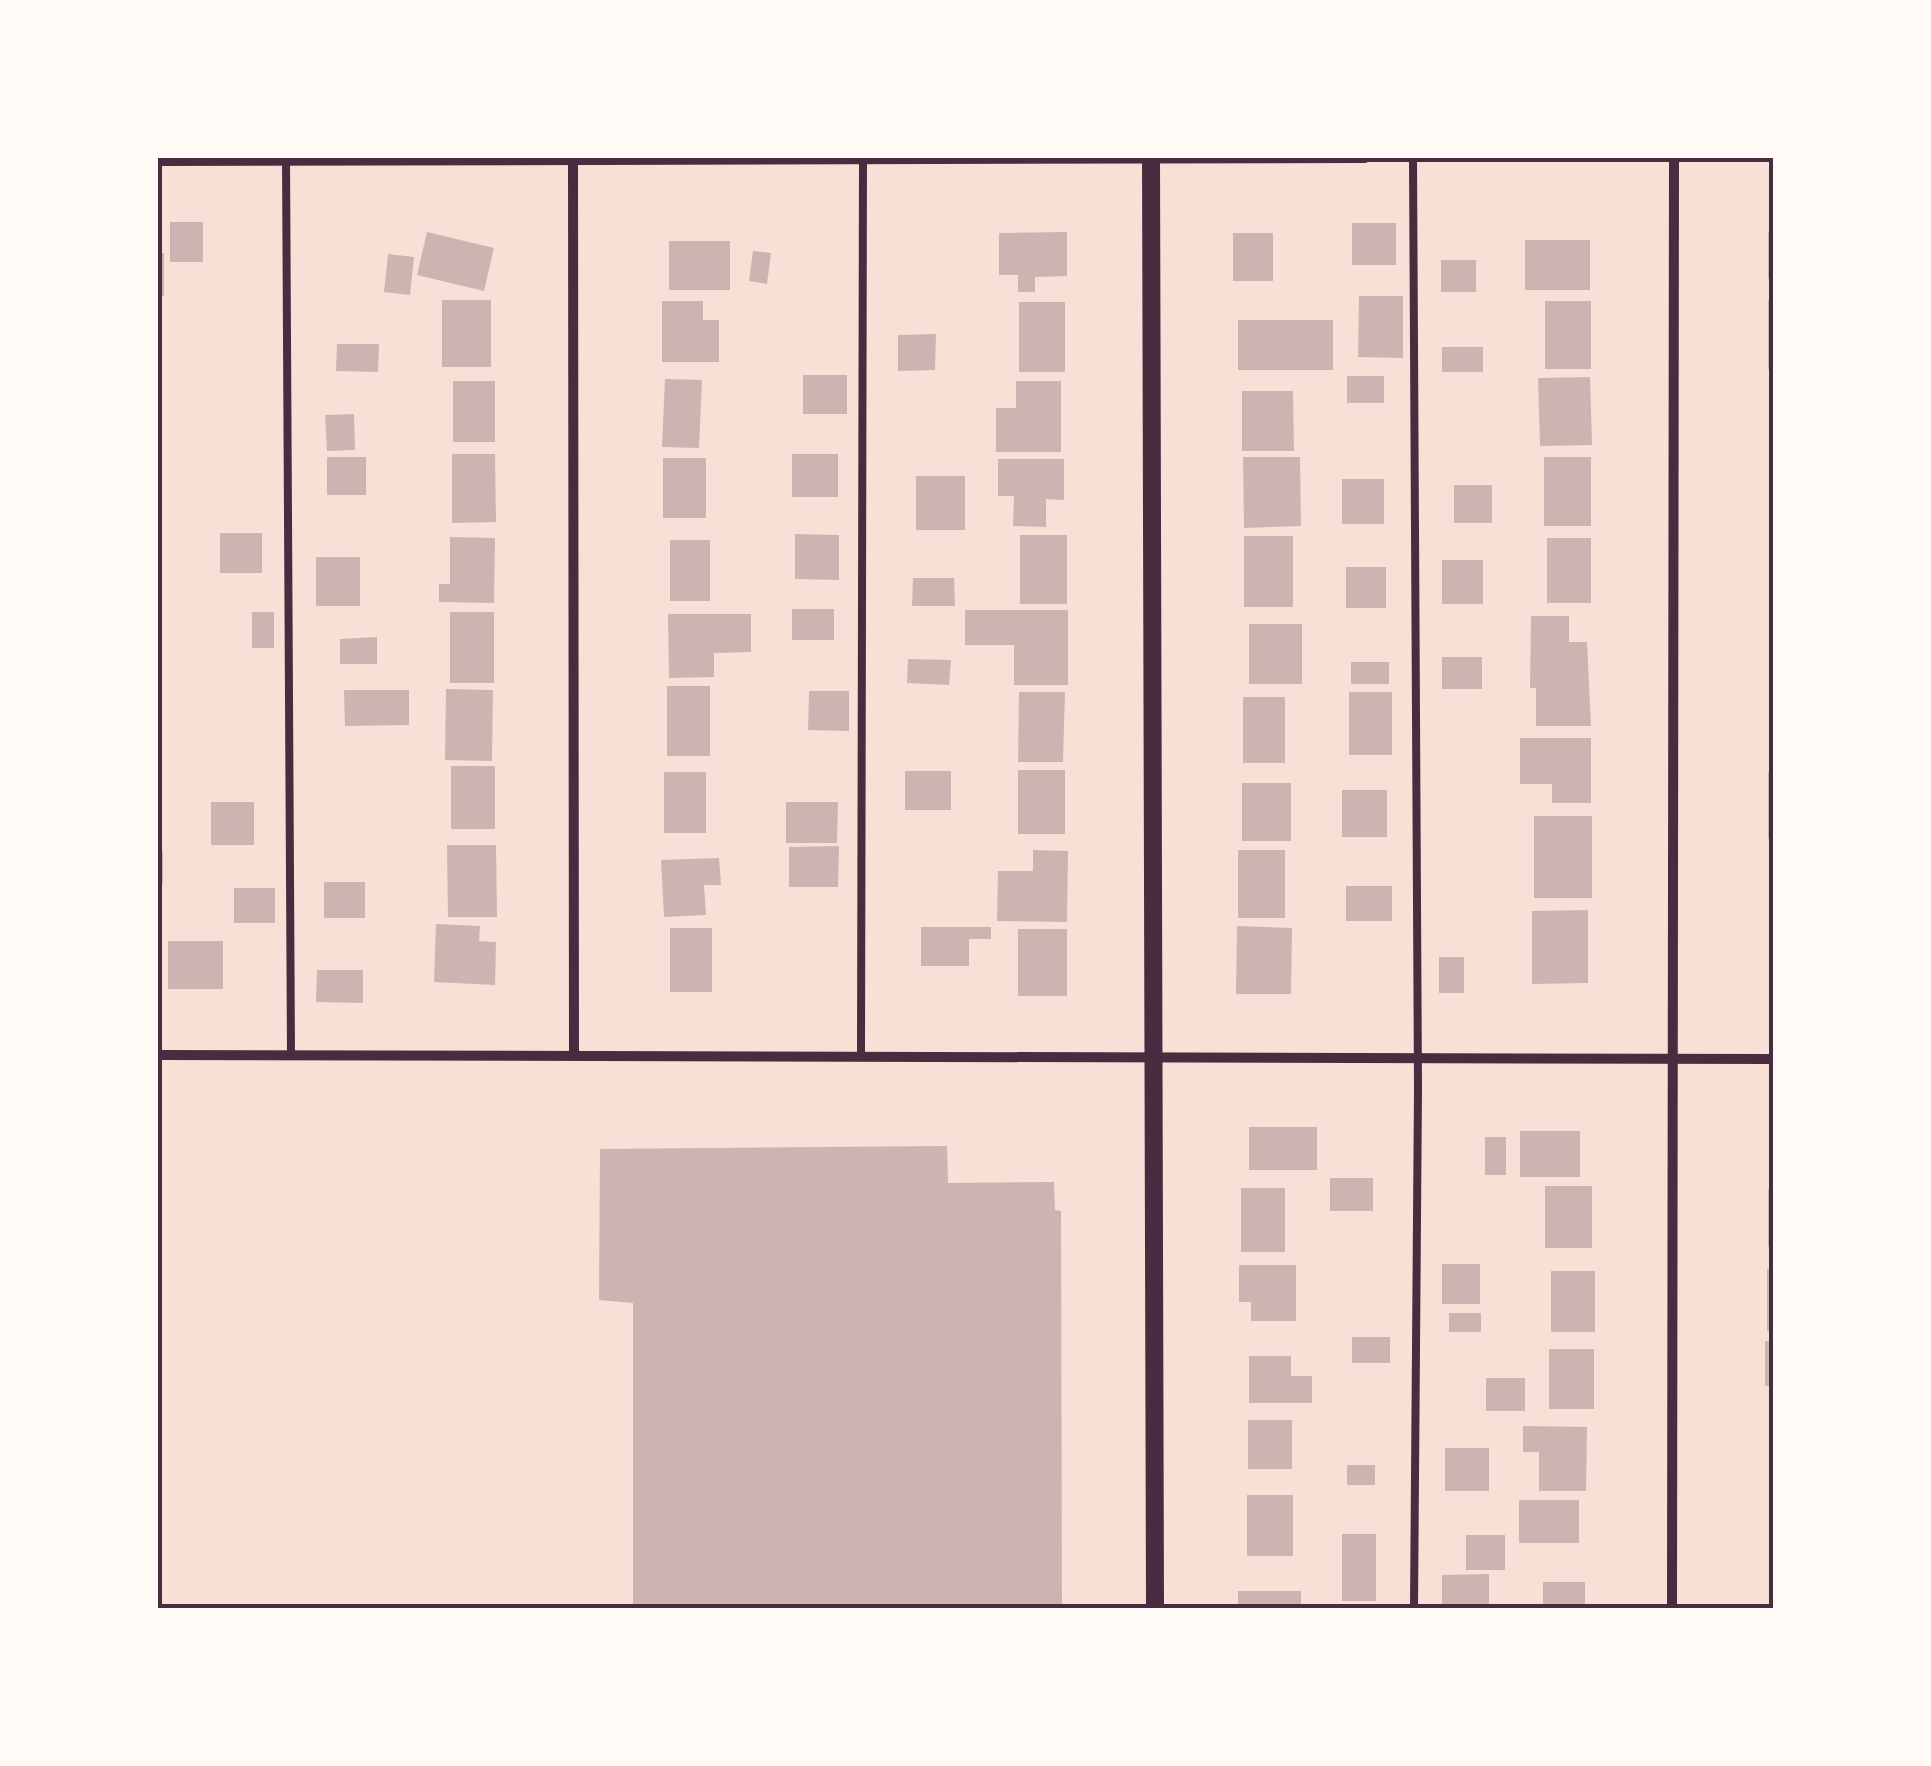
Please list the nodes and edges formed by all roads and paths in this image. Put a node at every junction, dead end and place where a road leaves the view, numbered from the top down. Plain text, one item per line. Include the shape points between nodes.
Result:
1 (863, 158) edge
2 (1152, 158) edge
3 (1365, 158) edge
4 (1414, 158) edge
5 (1674, 158) edge
6 (286, 159) edge
7 (573, 159) edge
8 (158, 161) edge
9 (574, 1054) junction
10 (861, 1054) junction
11 (158, 1055) edge
12 (292, 1056) junction
13 (1157, 1056) junction
14 (1416, 1056) junction
15 (1672, 1056) junction
16 (1774, 1058) edge
17 (1155, 1608) edge
18 (1414, 1608) edge
19 (1672, 1608) edge

1 - 2 street
1 - 7 street
1 - 10 lane
2 - 3 street
2 - 13 street
4 - 14 lane
5 - 15 street
6 - 7 street
6 - 8 street
6 - 12 lane
7 - 9 street
9 - 10 street
9 - 12 street
10 - 13 street
11 - 12 street
13 - 14 street
13 - 17 street
14 - 15 street
14 - 18 lane
15 - 16 street
15 - 19 street

